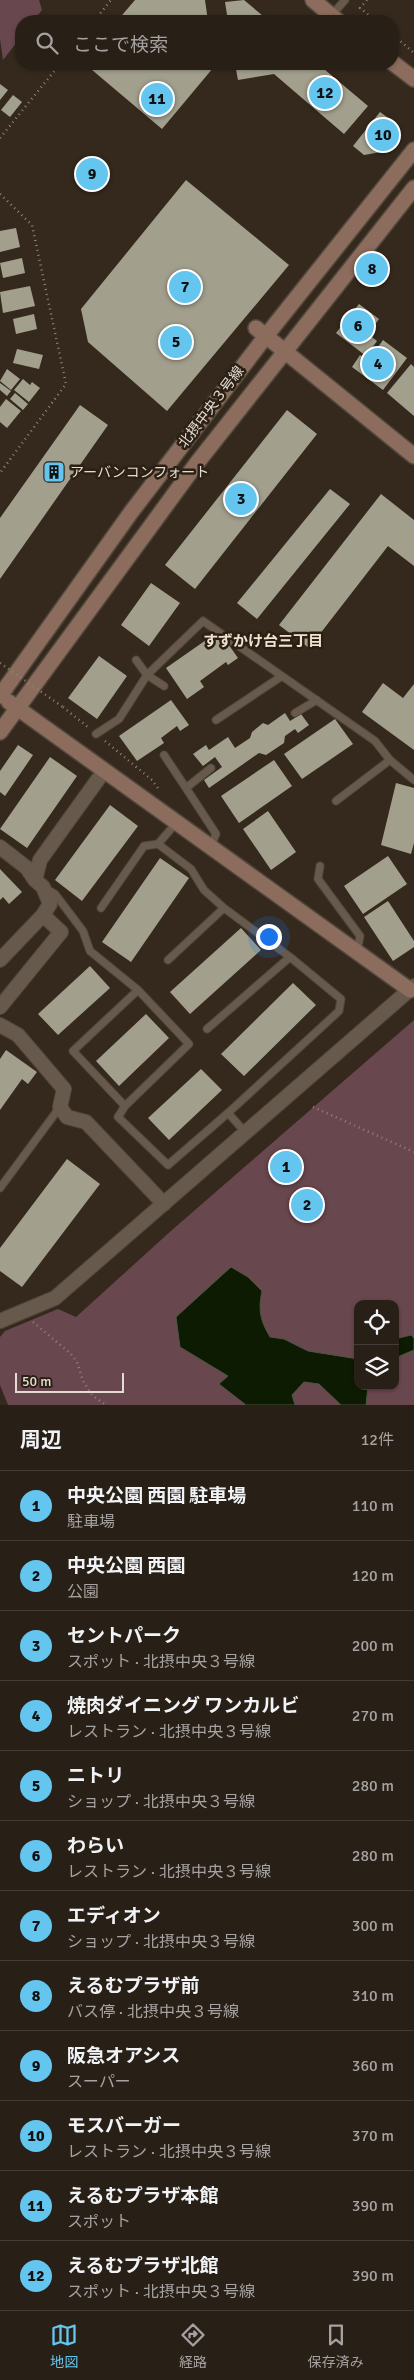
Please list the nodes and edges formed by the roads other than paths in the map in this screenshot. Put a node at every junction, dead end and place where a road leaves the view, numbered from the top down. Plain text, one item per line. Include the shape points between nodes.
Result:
1 (313, 0) edge
2 (345, 0) edge
3 (327, 15) edge
4 (335, 15) edge
5 (399, 68) edge
6 (414, 79) edge
7 (414, 150) edge
8 (414, 188) edge
9 (261, 332) junction
10 (285, 351) junction
11 (414, 456) edge
12 (136, 660) dead end
13 (148, 675) junction
14 (282, 676) junction
15 (164, 686) dead end
16 (0, 696) edge
17 (317, 700) junction
18 (18, 708) junction
19 (295, 712) dead end
20 (216, 720) dead end
21 (0, 732) edge
22 (96, 734) road end
23 (164, 755) dead end
24 (390, 760) junction
25 (211, 768) dead end
26 (104, 771) junction
27 (414, 780) edge
28 (186, 788) junction
29 (336, 801) dead end
30 (177, 822) junction
31 (158, 844) junction
32 (211, 846) junction
33 (0, 847) edge
34 (320, 866) dead end
35 (39, 884) junction
36 (100, 908) dead end
37 (224, 908) junction
38 (43, 915) junction
39 (357, 952) junction
40 (290, 957) junction
41 (0, 960) edge
42 (168, 960) dead end
43 (412, 988) edge
44 (138, 990) junction
45 (0, 1006) edge
46 (0, 1025) edge
47 (207, 1029) dead end
48 (125, 1106) junction
49 (60, 1107) junction
50 (228, 1113) junction
51 (246, 1133) junction
52 (0, 1188) edge
53 (164, 1204) junction
54 (0, 1321) edge

1 - 3 street
2 - 4 lane
5 - 6 street
7 - 9 street, 北摂中央３号線
8 - 10 street, 北摂中央３号線
9 - 10 street
9 - 16 street, 北摂中央３号線
10 - 11 street
10 - 18 street, 北摂中央３号線 via 197,462
12 - 13 lane
13 - 14 lane via 203,621
13 - 15 lane
13 - 22 lane via 119,719
14 - 17 lane
14 - 20 lane
16 - 18 street
17 - 19 lane
17 - 24 lane via 375,741
18 - 21 street, 北摂中央３号線
18 - 26 street
23 - 28 lane
24 - 27 lane
24 - 29 lane
25 - 28 lane
26 - 30 street
26 - 35 street via 40,860
28 - 32 lane via 216,834
30 - 31 lane
30 - 32 street
31 - 36 lane via 144,846
31 - 37 lane via 191,869 204,890
32 - 39 street
33 - 35 street via 27,868
34 - 39 lane via 318,879 360,936
35 - 38 street via 50,904
35 - 44 lane via 55,894 83,932 90,952
37 - 40 lane
37 - 42 lane
38 - 41 street
38 - 45 street via 61,932
39 - 43 street
40 - 47 lane
40 - 50 lane via 341,999 338,1011
43 - 51 street
44 - 48 lane via 189,1044
44 - 48 lane via 73,1051
46 - 49 street via 18,1035 64,1089
48 - 50 lane via 118,1116 168,1165
49 - 52 lane
49 - 53 street via 67,1117 86,1122
50 - 51 lane
51 - 53 street
53 - 54 street via 55,1298

